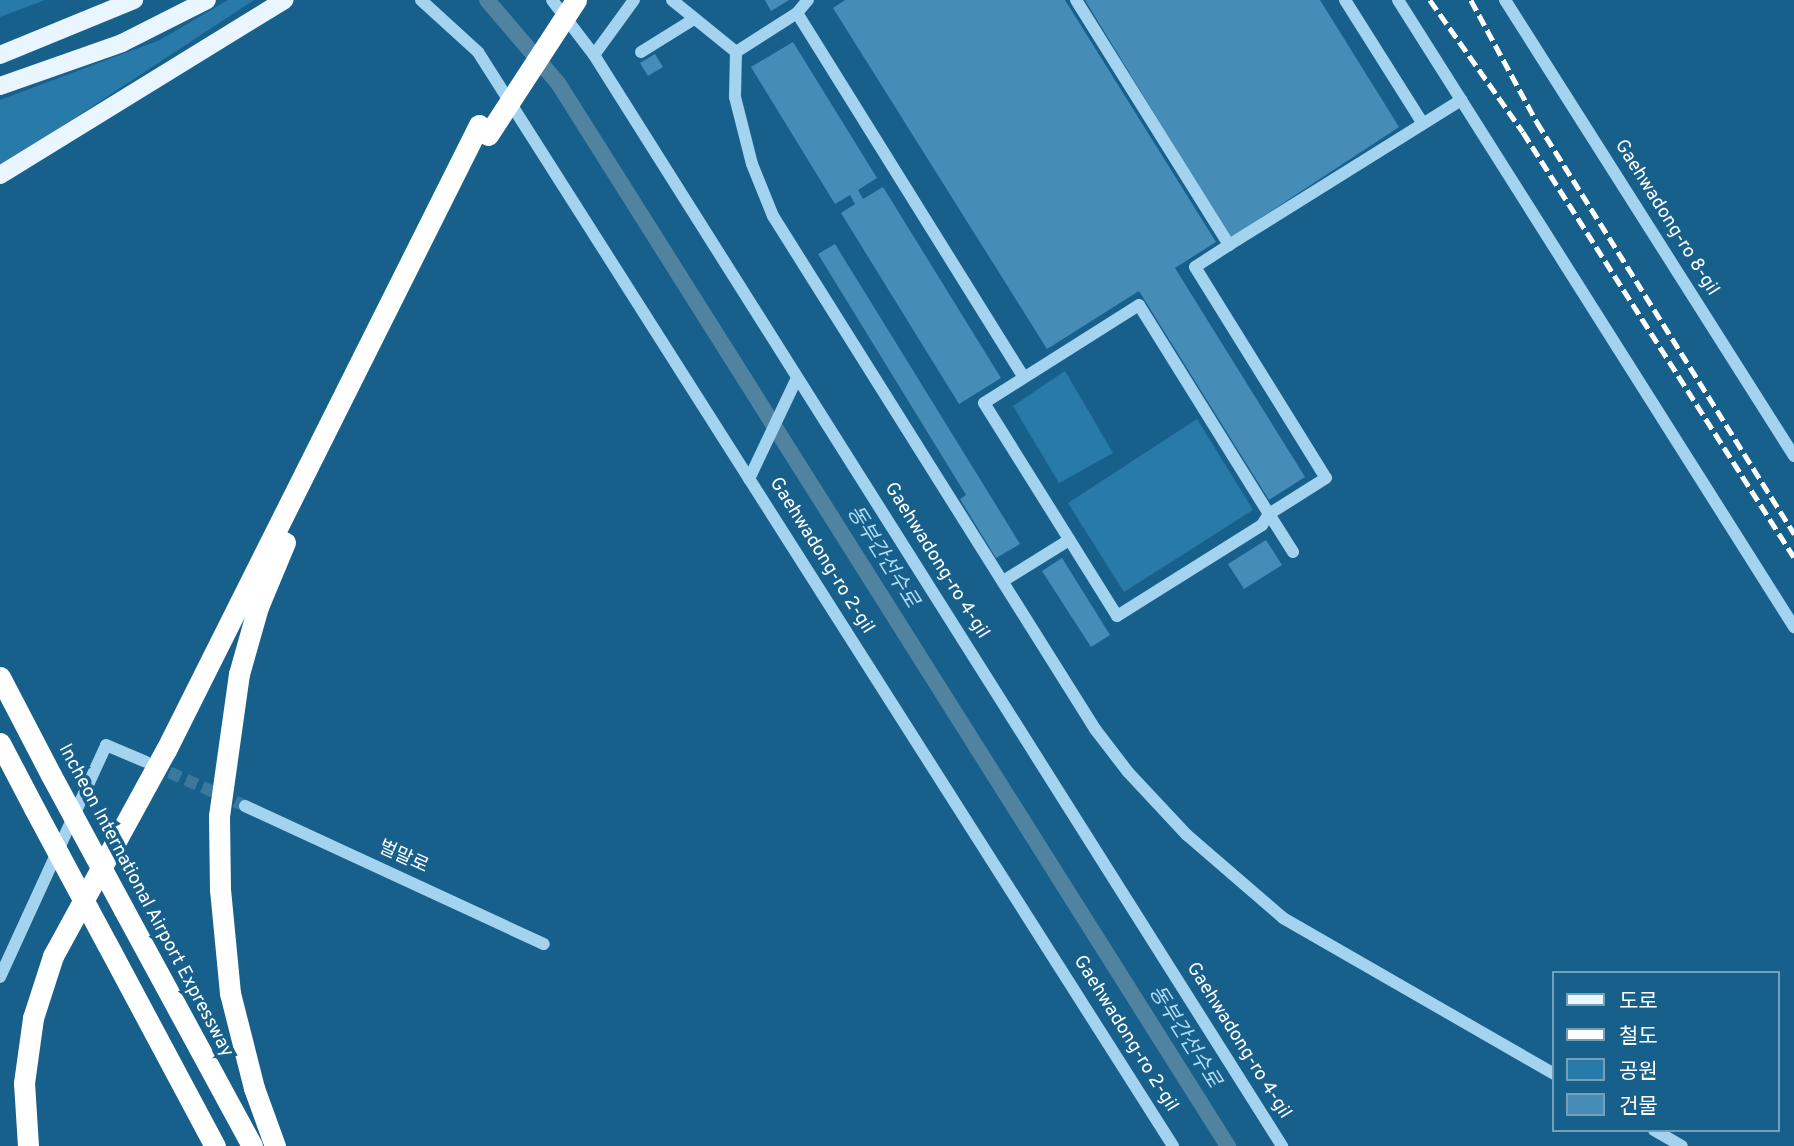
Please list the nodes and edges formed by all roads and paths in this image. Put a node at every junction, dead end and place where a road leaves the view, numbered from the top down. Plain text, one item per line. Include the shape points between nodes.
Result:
1 (134, 0) edge
2 (207, 0) edge
3 (284, 0) edge
4 (421, 0) edge
5 (552, 0) edge
6 (560, 0) edge
7 (576, 0) edge
8 (634, 0) edge
9 (672, 0) edge
10 (808, 0) edge
11 (1076, 0) edge
12 (1345, 0) edge
13 (1398, 0) edge
14 (1505, 0) edge
15 (797, 13) junction
16 (694, 19) junction
17 (641, 52) dead end
18 (736, 52) junction
19 (0, 55) edge
20 (594, 55) junction
21 (0, 86) edge
22 (1461, 100) junction
23 (1423, 124) junction
24 (484, 130) junction
25 (0, 175) edge
26 (1229, 245) junction
27 (1024, 377) junction
28 (797, 378) junction
29 (1794, 456) edge
30 (748, 479) junction
31 (1269, 513) junction
32 (1069, 540) junction
33 (1293, 552) dead end
34 (1003, 581) junction
35 (1794, 627) edge
36 (0, 677) edge
37 (0, 743) edge
38 (146, 762) tunnel mouth
39 (245, 806) tunnel mouth
40 (544, 944) dead end
41 (0, 977) edge
42 (1552, 1073) edge
43 (1658, 1132) edge
44 (28, 1146) edge
45 (215, 1146) edge
46 (252, 1146) edge
47 (275, 1146) edge
48 (1173, 1146) edge
49 (1282, 1146) edge
50 (1682, 1146) edge

1 - 19 main road
2 - 21 main road via 122,43
3 - 25 main road
4 - 30 street, Gaehwadong-ro 2-gil via 478,52
5 - 20 street, Gaehwadong-ro 4-gil
6 - 24 highway
7 - 24 highway, bridge
8 - 20 street
9 - 16 street
10 - 15 street
11 - 26 street
12 - 23 street
13 - 22 street
14 - 29 street, Gaehwadong-ro 8-gil
15 - 18 street
15 - 27 street
16 - 17 street
16 - 18 street
18 - 34 street via 735,97 752,164 773,216
20 - 28 street, Gaehwadong-ro 4-gil
22 - 23 street
22 - 35 street
23 - 26 street
24 - 44 highway via 166,750 53,956 33,1018 24,1083
24 - 47 highway via 294,520 258,607 239,674 219,816 219,889 230,993 254,1088
26 - 31 street via 1195,267 1326,478
27 - 31 street via 1139,305
27 - 32 street via 984,403
28 - 30 street
28 - 49 street, Gaehwadong-ro 4-gil
30 - 48 street, Gaehwadong-ro 2-gil
31 - 32 street via 1262,525 1117,616
31 - 33 street
32 - 34 street
34 - 42 street via 1128,772 1232,877 1315,940
36 - 46 highway, Incheon International Airport Expressway, bridge
37 - 45 highway, bridge
38 - 41 street via 106,744
39 - 40 street, 벌말로
43 - 50 street

